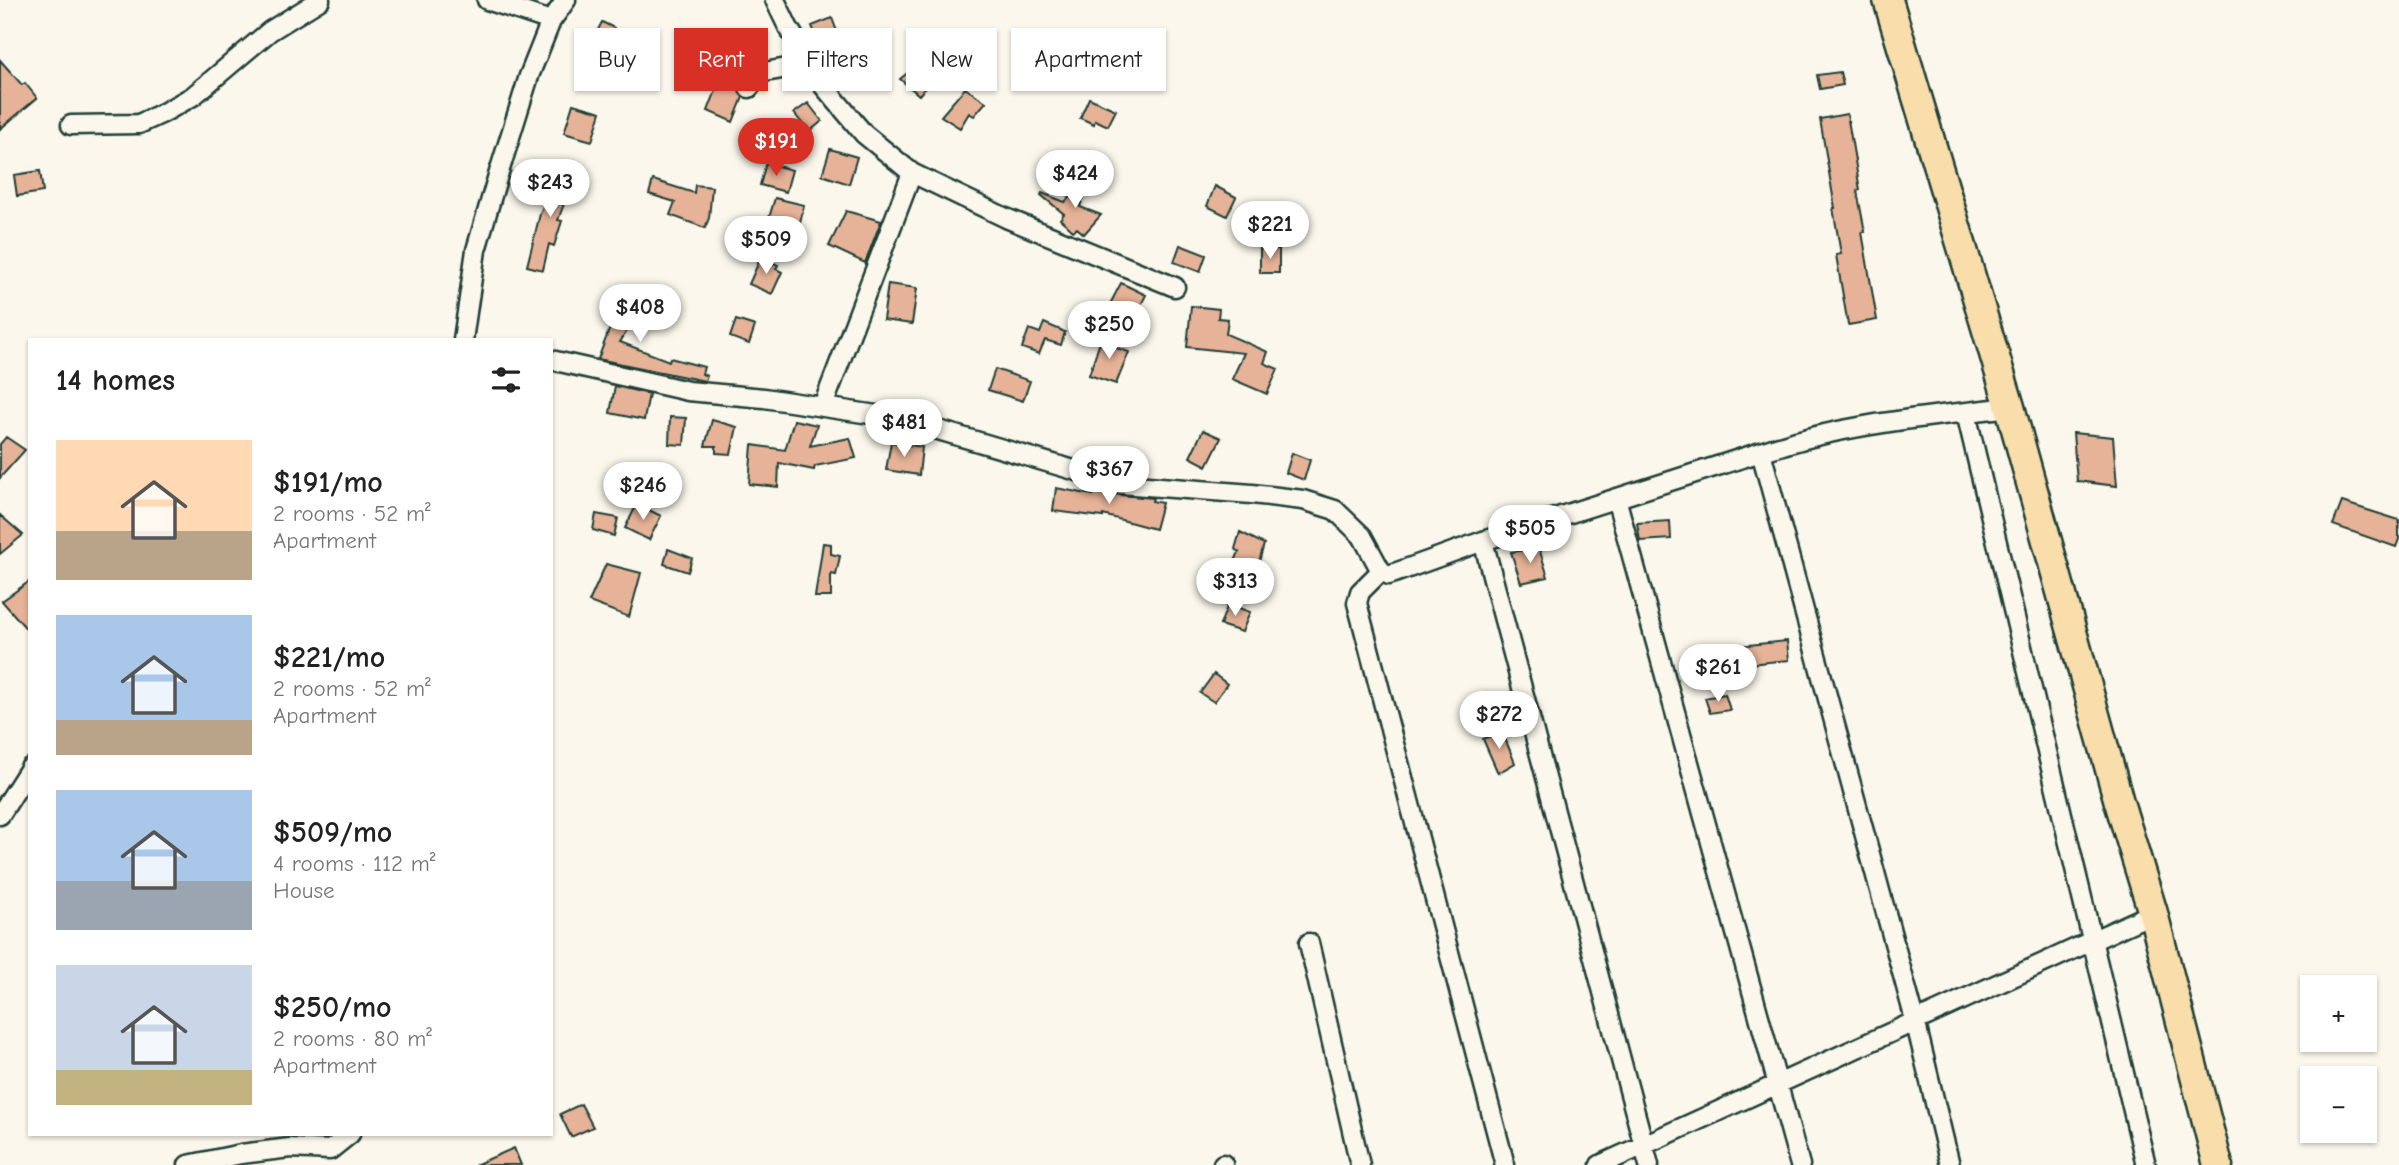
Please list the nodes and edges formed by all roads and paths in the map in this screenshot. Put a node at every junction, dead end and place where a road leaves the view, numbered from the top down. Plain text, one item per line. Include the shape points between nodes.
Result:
1 (320, 0) edge
2 (487, 0) edge
3 (566, 0) edge
4 (775, 0) edge
5 (1888, 0) edge
6 (551, 21) junction
7 (790, 28) edge
8 (828, 91) edge
9 (71, 125) dead end
10 (912, 173) junction
11 (1175, 287) dead end
12 (463, 338) edge
13 (553, 360) edge
14 (823, 407) junction
15 (2010, 407) junction
16 (1966, 413) junction
17 (1761, 452) junction
18 (1616, 498) junction
19 (1483, 541) junction
20 (1381, 570) junction
21 (28, 771) edge
22 (0, 815) edge
23 (2153, 913) junction
24 (2092, 940) junction
25 (1309, 943) dead end
26 (1915, 1020) junction
27 (1777, 1083) junction
28 (348, 1136) edge
29 (1644, 1144) junction
30 (188, 1165) edge
31 (1360, 1165) edge
32 (1505, 1165) edge
33 (1600, 1165) edge
34 (1649, 1165) edge
35 (1800, 1165) edge
36 (1950, 1165) edge
37 (2146, 1165) edge
38 (2218, 1165) edge

1 - 9 street via 270,31 193,96 151,118 139,124
2 - 6 street
3 - 6 street
4 - 7 street
5 - 15 main road
6 - 12 street via 529,76 476,250
8 - 10 street via 864,134
10 - 11 street via 1006,218
10 - 14 street
13 - 14 street via 688,391
14 - 20 street via 918,424 1121,484 1303,500 1335,510 1362,536
15 - 16 street
15 - 23 main road
16 - 17 street via 1800,438
16 - 24 street
17 - 18 street
17 - 26 street
18 - 19 street
18 - 27 street
19 - 20 street via 1389,575
19 - 29 street
20 - 32 street via 1360,592 1357,603
21 - 22 street
23 - 24 street
23 - 38 main road
24 - 26 street
24 - 37 street
25 - 31 street
26 - 27 street
26 - 36 street
27 - 29 street
27 - 35 street
28 - 30 street via 330,1150 290,1148
29 - 33 street
29 - 34 street

